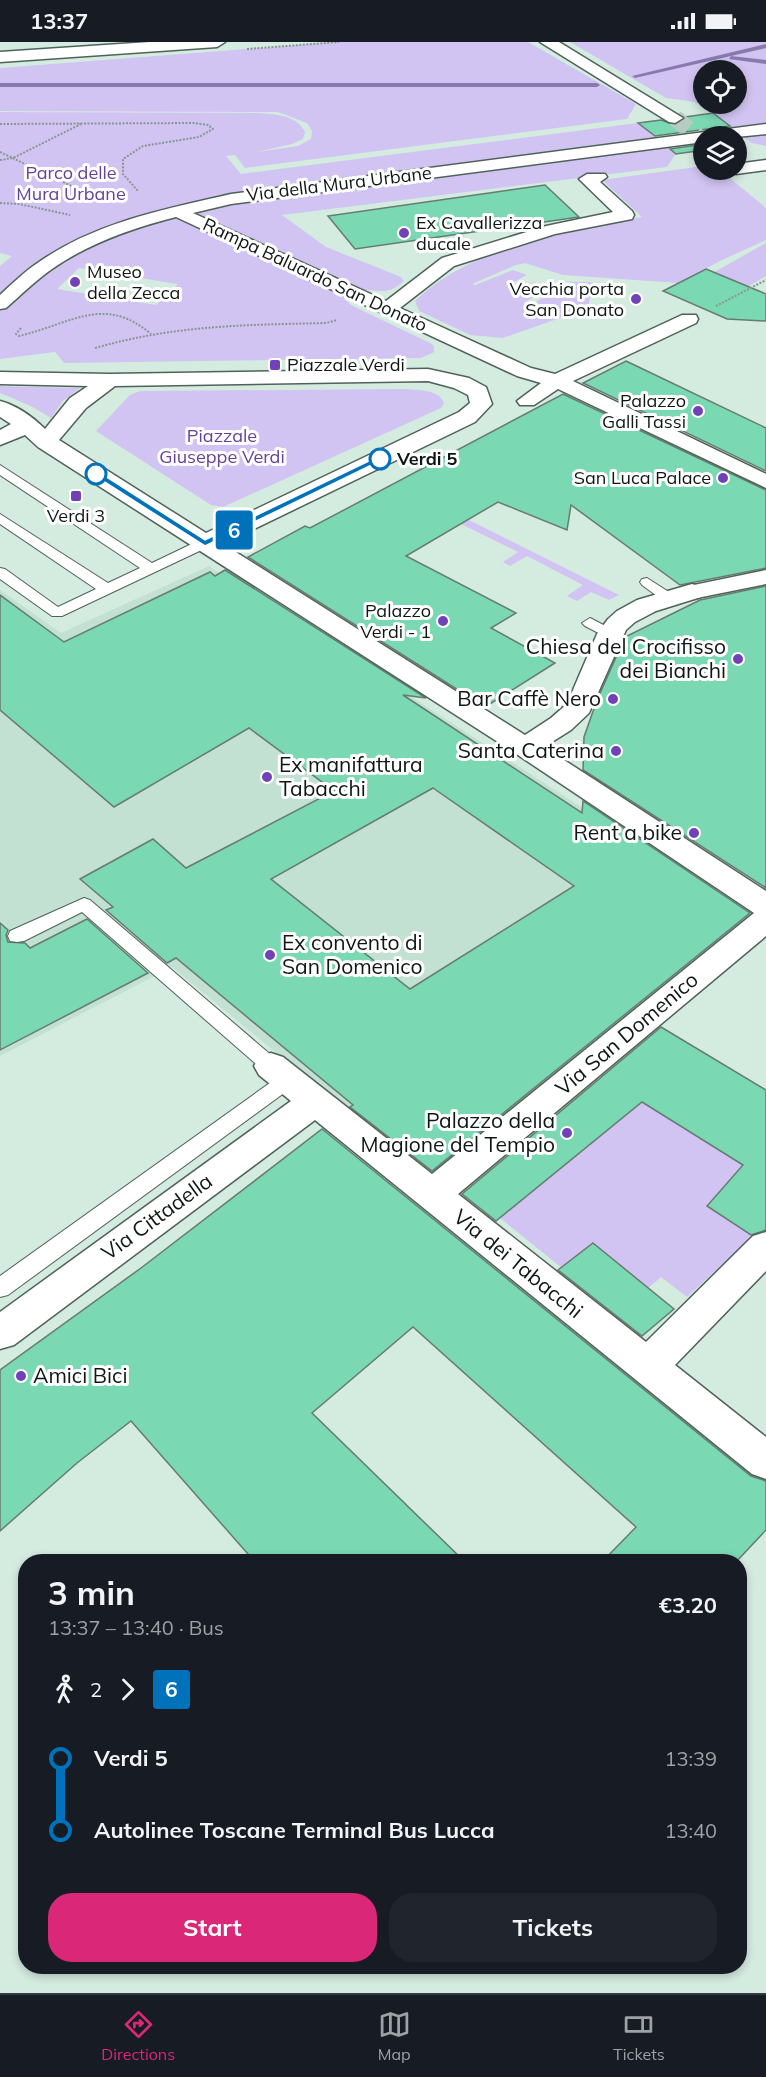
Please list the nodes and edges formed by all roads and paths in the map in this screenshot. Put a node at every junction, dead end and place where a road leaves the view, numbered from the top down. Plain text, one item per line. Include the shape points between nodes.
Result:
1 (217, 42) edge
2 (548, 42) edge
3 (0, 57) edge
4 (675, 118) tunnel mouth
5 (84, 123) junction
6 (0, 124) edge
7 (766, 129) edge
8 (747, 131) edge
9 (693, 139) edge
10 (0, 152) edge
11 (13, 158) junction
12 (0, 160) edge
13 (766, 165) edge
14 (747, 168) edge
15 (599, 177) dead end
16 (0, 203) edge
17 (176, 212) junction
18 (144, 220) junction
19 (124, 227) junction
20 (766, 280) edge
21 (7, 298) edge
22 (386, 306) junction
23 (689, 319) joint
24 (151, 334) junction
25 (95, 348) dead end
26 (0, 378) edge
27 (110, 380) junction
28 (557, 381) junction
29 (527, 401) dead end
30 (0, 408) edge
31 (28, 425) junction
32 (0, 438) edge
33 (46, 442) junction
34 (0, 469) edge
35 (766, 482) edge
36 (0, 518) edge
37 (205, 543) junction
38 (150, 568) junction
39 (0, 572) edge
40 (765, 578) edge
41 (648, 582) dead end
42 (106, 589) junction
43 (681, 596) junction
44 (525, 747) junction
45 (766, 906) edge
46 (766, 919) edge
47 (17, 936) dead end
48 (291, 1083) junction
49 (432, 1195) junction
50 (766, 1246) edge
51 (0, 1287) edge
52 (0, 1333) edge
53 (647, 1367) junction
54 (766, 1461) edge

1 - 3 street
2 - 4 street
5 - 6 path
5 - 11 path
5 - 17 path via 195,123 213,129 196,138 141,146 123,159 123,174 138,191
7 - 8 street, Via della Mura Urbane
9 - 17 street, Via della Mura Urbane via 242,197
10 - 11 path
11 - 12 path
11 - 18 path
13 - 14 street
15 - 22 street via 587,179 626,215 552,230 447,262
16 - 19 path
17 - 18 street, Via della Mura Urbane
17 - 22 street, Rampa Baluardo San Donato
18 - 19 street, Via della Mura Urbane
19 - 21 street, Via della Mura Urbane via 45,266
20 - 23 path
21 - 24 path via 34,297 37,302 16,334 19,336 96,313 126,316
22 - 24 path via 326,322 240,324
22 - 28 street, Rampa Baluardo San Donato via 524,372
23 - 28 street
24 - 25 path
26 - 27 street
27 - 33 street via 78,403
27 - 37 street via 428,375 461,382 478,392 480,404 467,417
28 - 29 street
28 - 35 street, Rampa Baluardo San Donato
30 - 31 street
31 - 32 street
31 - 33 street
33 - 37 street
34 - 38 lane
36 - 42 lane
37 - 38 lane
37 - 44 street
38 - 42 lane
39 - 42 lane via 57,613
40 - 43 street
41 - 43 lane
43 - 44 street via 600,628 579,707
44 - 45 street
46 - 49 street, Via San Domenico
47 - 48 lane via 84,904
48 - 49 street, Via dei Tabacchi
48 - 51 lane
48 - 52 street, Via Cittadella
49 - 53 street, Via dei Tabacchi
50 - 53 street
53 - 54 street, Via dei Tabacchi

